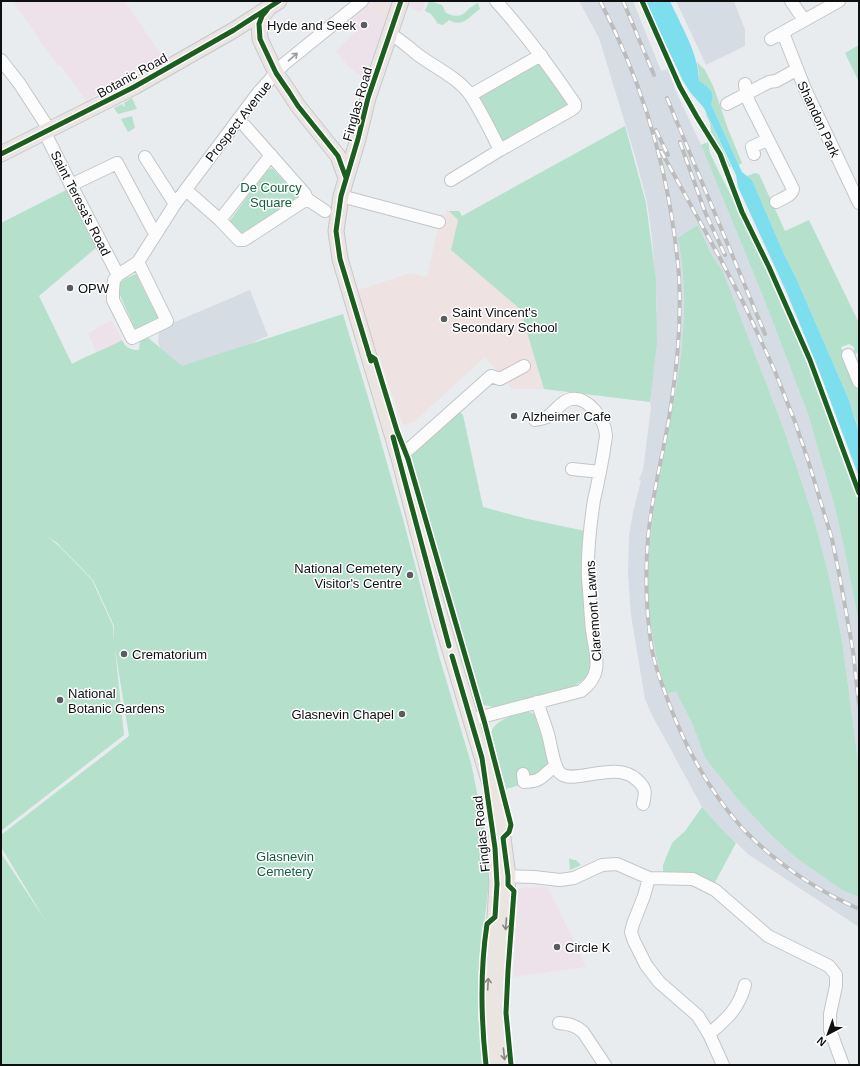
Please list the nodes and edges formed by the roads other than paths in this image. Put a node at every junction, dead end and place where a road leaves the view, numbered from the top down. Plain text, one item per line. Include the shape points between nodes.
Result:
1 (362, 1) edge
2 (401, 1) edge
3 (496, 1) edge
4 (791, 1) edge
5 (840, 1) edge
6 (275, 4) edge
7 (804, 20) junction
8 (234, 30) junction
9 (783, 33) junction
10 (390, 34) junction
11 (260, 40) junction
12 (771, 40) dead end
13 (541, 55) junction
14 (1, 60) edge
15 (796, 70) junction
16 (276, 73) junction
17 (746, 89) junction
18 (471, 95) junction
19 (727, 104) dead end
20 (245, 126) dead end
21 (46, 130) junction
22 (358, 139) junction
23 (326, 140) junction
24 (767, 140) junction
25 (500, 150) junction
26 (1, 154) edge
27 (754, 154) dead end
28 (271, 155) junction
29 (145, 157) dead end
30 (346, 178) junction
31 (452, 180) dead end
32 (71, 185) junction
33 (186, 190) junction
34 (342, 196) junction
35 (307, 199) junction
36 (776, 202) dead end
37 (859, 203) edge
38 (175, 204) junction
39 (325, 211) dead end
40 (220, 220) junction
41 (439, 222) dead end
42 (155, 234) junction
43 (138, 262) junction
44 (118, 275) junction
45 (848, 355) dead end
46 (524, 366) dead end
47 (859, 382) edge
48 (535, 420) dead end
49 (399, 458) junction
50 (572, 469) dead end
51 (600, 472) junction
52 (537, 702) junction
53 (470, 720) junction
54 (556, 767) junction
55 (523, 774) dead end
56 (644, 804) dead end
57 (502, 876) junction
58 (649, 878) junction
59 (745, 984) dead end
60 (559, 1024) dead end
61 (709, 1034) junction
62 (490, 1065) edge
63 (505, 1065) edge
64 (605, 1065) edge
65 (723, 1065) edge
66 (843, 1065) edge

16 -> 1 street, Prospect Avenue
2 - 10 main road, Finglas Road
3 - 13 street
4 - 7 street
5 - 7 street
6 - 8 main road, Botanic Road
6 - 11 main road, Botanic Road via 262,16 259,24
7 - 9 street
8 - 11 main road via 247,31
8 - 21 main road, Botanic Road via 125,92
9 - 12 street
9 - 15 street, Shandon Park
10 - 18 street via 448,75
10 - 22 main road, Finglas Road via 368,98
11 - 16 main road
13 - 18 street
13 - 25 street via 575,107
14 - 21 street, Saint Teresa's Road via 45,123
15 - 17 street via 776,81
15 - 37 street, Shandon Park
16 - 23 main road via 298,106
16 - 33 street, Prospect Avenue via 258,93
17 - 19 street
17 - 24 street
18 - 25 street
20 - 28 street
21 - 26 main road, Botanic Road
21 - 32 street, Saint Teresa's Road
22 - 23 main road via 346,145
22 - 30 main road, Finglas Road
23 - 30 main road via 338,156
24 - 27 street via 752,147
24 - 36 street via 792,189 790,194
25 - 31 street
28 - 35 street
28 - 40 street
29 - 38 street
30 - 34 main road, Finglas Road
32 - 42 street via 117,163
32 - 44 street, Saint Teresa's Road
33 - 38 street, Prospect Avenue
33 - 40 street
34 - 41 street
34 - 49 main road, Finglas Road via 336,231 340,259
35 - 39 street
35 - 40 street via 244,240 239,240
38 - 42 street, Prospect Avenue
42 - 43 street, Prospect Avenue
43 - 44 street
43 - 44 street via 167,321 132,338 113,300 114,280
45 - 47 street
46 - 49 street via 500,378 491,376
48 - 51 street, Claremont Lawns via 547,416 564,402 572,399 584,401 602,419 606,434
49 - 53 main road, Finglas Road
50 - 51 street
51 - 52 street, Claremont Lawns via 590,532 588,575 592,630 598,662 596,671 589,685 581,691
52 - 53 street, Claremont Lawns
52 - 54 street
53 - 57 main road, Finglas Road via 496,804 503,838
54 - 55 street via 551,768 539,780 524,782
54 - 56 street via 565,776 573,777 606,771 633,776 646,793
57 - 58 street via 560,880 574,878 610,863
62 -> 57 main road, Finglas Road via 487,1004 489,966 497,884
57 -> 63 main road, Finglas Road via 501,1022
58 - 61 street via 631,932 634,941 646,965 659,982 698,1016
58 - 66 street via 693,879 715,890 768,936 829,966 836,975 830,1030
59 - 61 street via 742,997 731,1015
60 - 64 street via 579,1028
61 - 65 street

